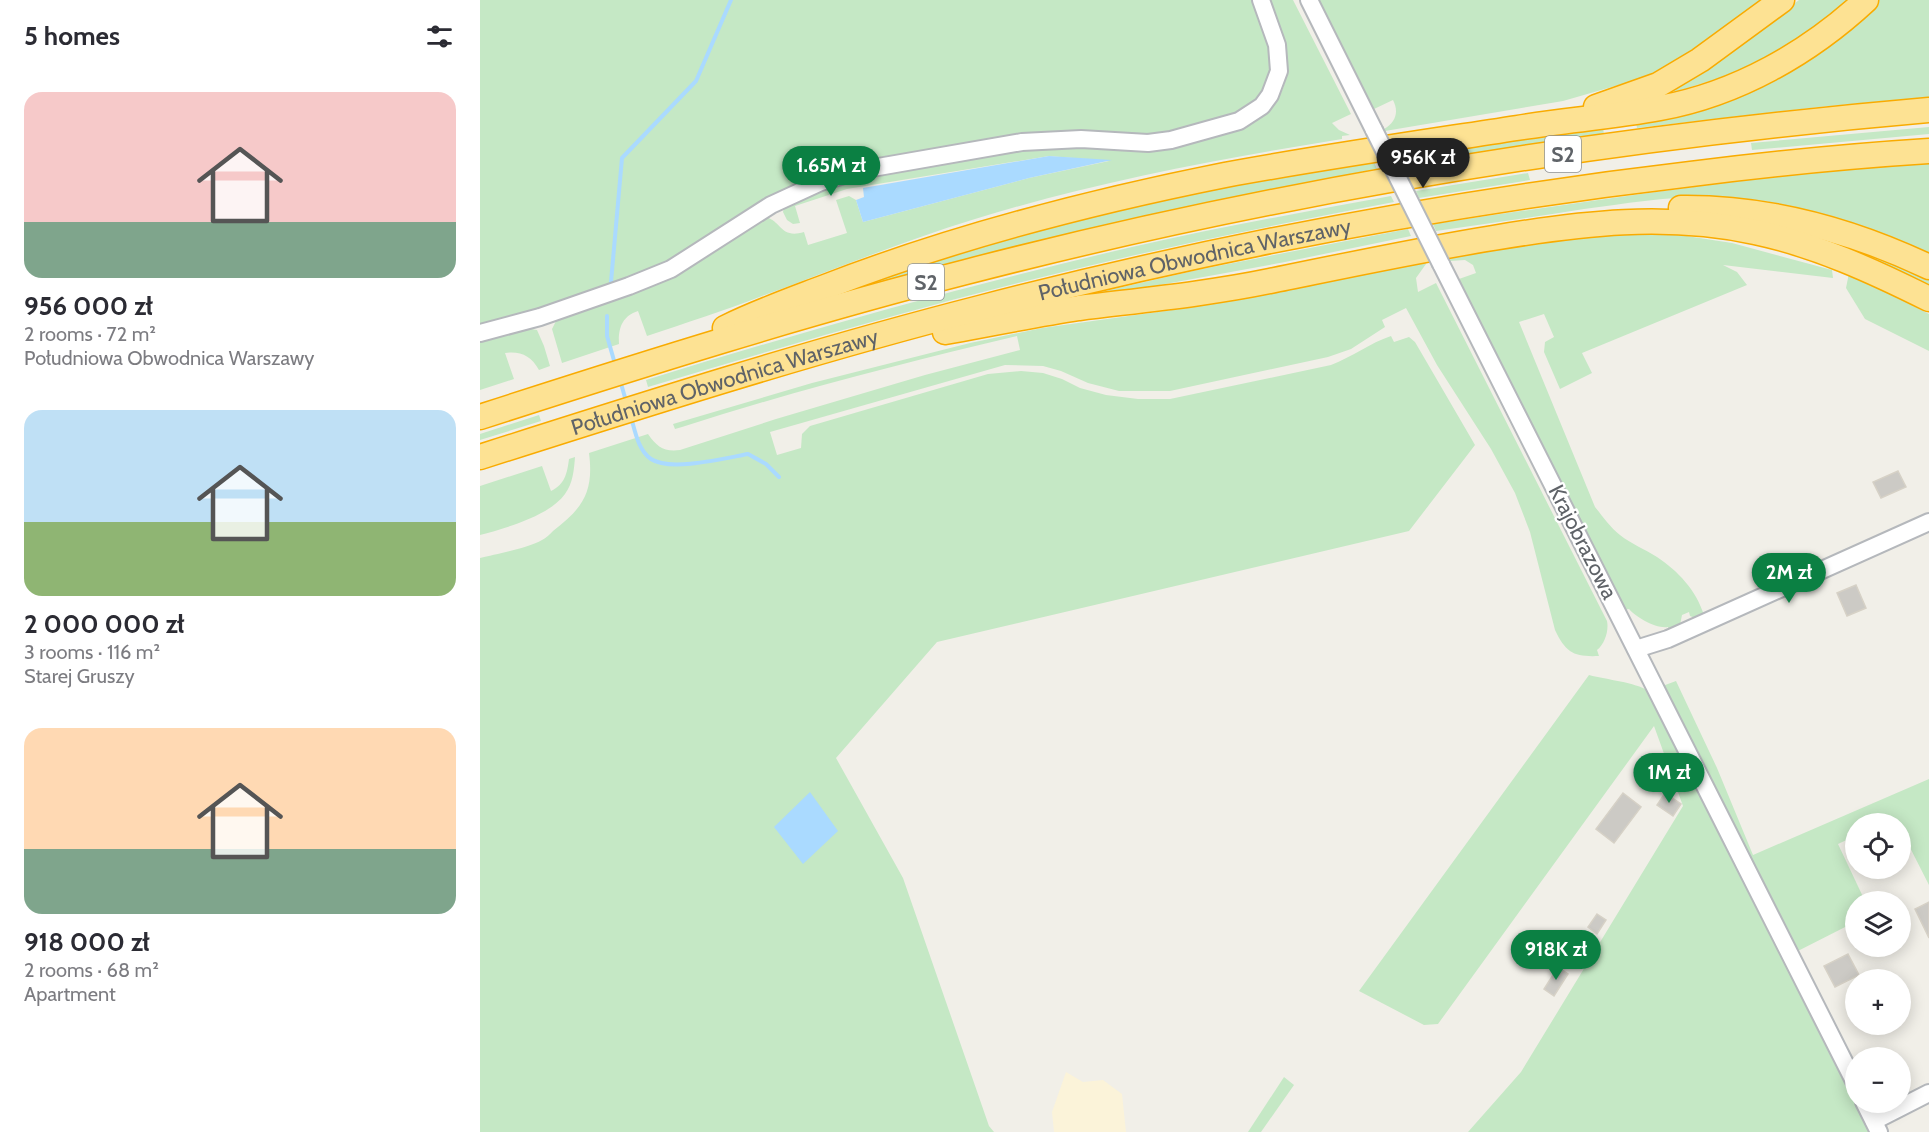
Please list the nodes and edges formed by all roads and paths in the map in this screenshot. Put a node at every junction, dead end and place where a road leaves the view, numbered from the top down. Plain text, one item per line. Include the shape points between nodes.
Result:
1 (1261, 0) edge
2 (1309, 0) edge
3 (1782, 0) edge
4 (1866, 0) edge
5 (1929, 110) edge
6 (1540, 124) junction
7 (1929, 151) edge
8 (1472, 241) junction
9 (1929, 267) edge
10 (1929, 299) edge
11 (480, 333) edge
12 (655, 362) junction
13 (763, 368) junction
14 (480, 417) edge
15 (480, 457) edge
16 (1929, 522) edge
17 (1636, 649) junction
18 (1845, 1063) edge
19 (1929, 1093) edge
20 (1876, 1126) edge

1 - 11 street via 1277,45 1279,71 1270,95 1251,115 1239,121 1148,143 1081,139 1022,142 861,170 821,182 771,205 671,269 551,313
2 - 17 street, Krajobrazowa, bridge
3 - 6 highway via 1700,60 1658,85
4 - 6 highway via 1815,42 1783,62 1707,96 1664,108
5 - 12 highway, Południowa Obwodnica Warszawy / S2 via 1704,134 1527,159 1201,217 968,271
6 - 12 highway via 1226,175 1036,219 873,268 748,316
7 - 13 highway, Południowa Obwodnica Warszawy / S2 via 1656,178 1396,217 1105,277
8 - 9 highway via 1560,220 1610,213 1725,209 1837,230
8 - 10 highway via 1586,224 1688,222 1755,232 1808,246 1855,263
8 - 13 highway via 1249,285 1077,309
12 - 14 highway, Południowa Obwodnica Warszawy / S2
13 - 15 highway, Południowa Obwodnica Warszawy / S2
16 - 17 street via 1668,639
17 - 18 street, Krajobrazowa
19 - 20 street

